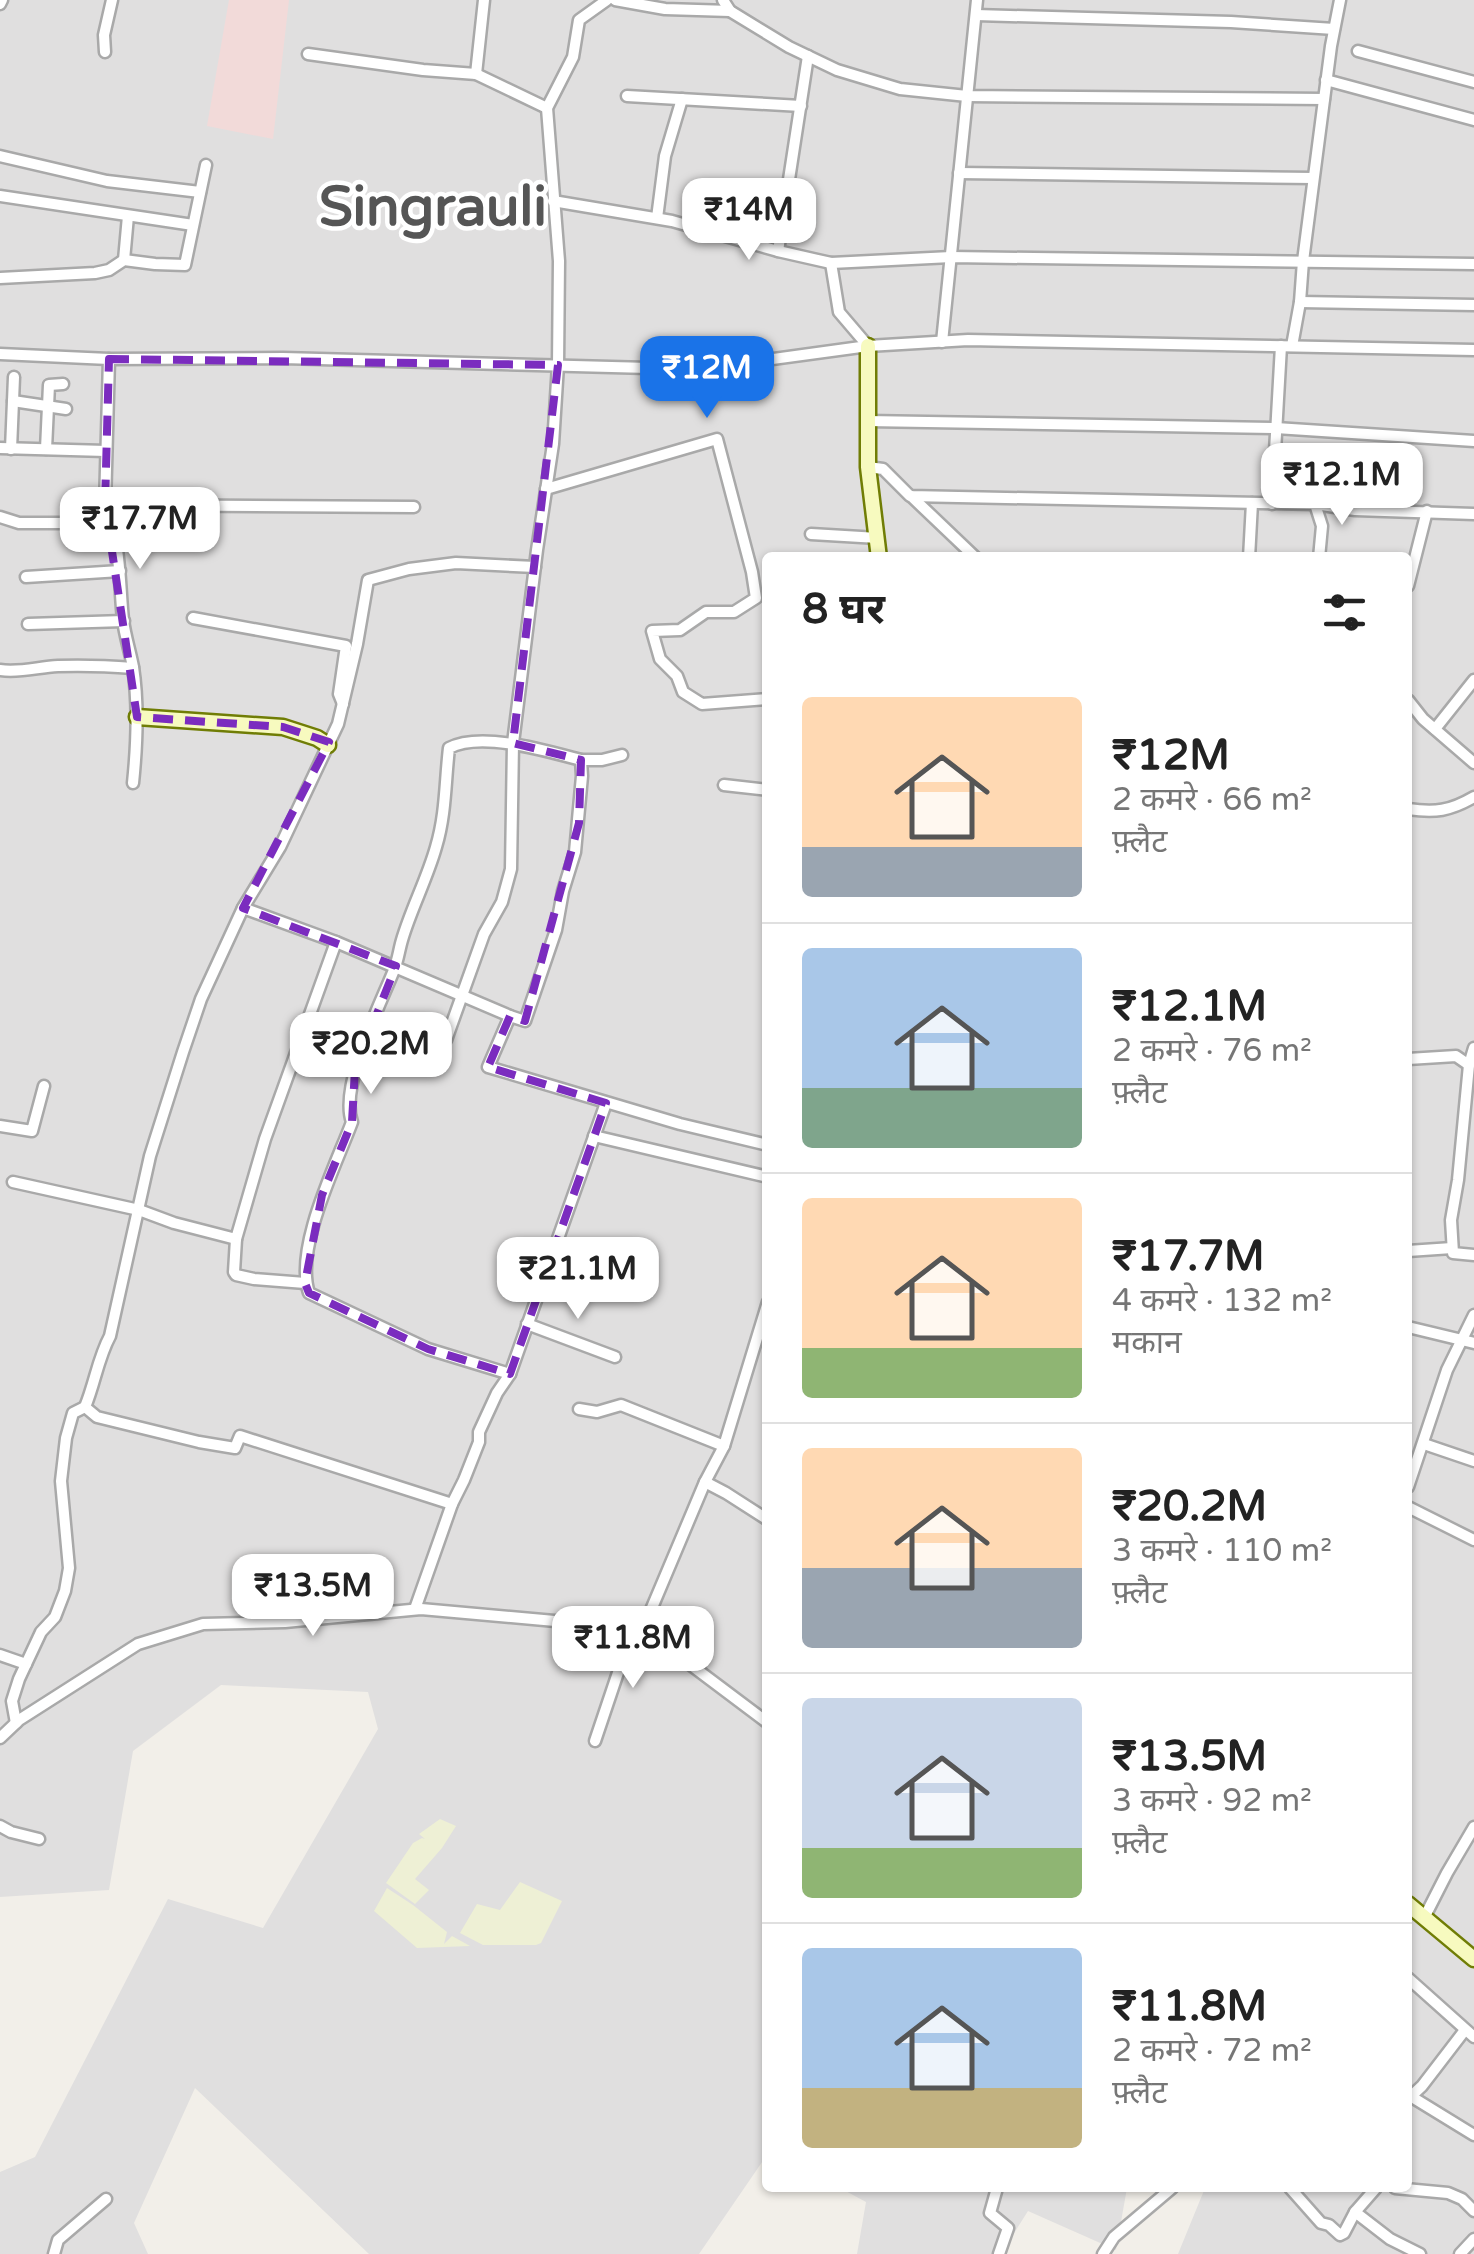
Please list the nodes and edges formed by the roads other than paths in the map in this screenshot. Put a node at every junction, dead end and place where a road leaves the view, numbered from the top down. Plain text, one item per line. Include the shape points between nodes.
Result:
1 (112, 0) edge
2 (484, 0) edge
3 (607, 0) edge
4 (616, 0) edge
5 (723, 0) edge
6 (977, 0) edge
7 (1340, 0) edge
8 (730, 12) junction
9 (976, 15) junction
10 (1334, 29) junction
11 (1358, 51) dead end
12 (106, 52) dead end
13 (308, 54) dead end
14 (808, 56) junction
15 (476, 74) junction
16 (1326, 80) junction
17 (1474, 82) edge
18 (627, 96) dead end
19 (967, 96) junction
20 (682, 99) junction
21 (1324, 99) junction
22 (801, 106) junction
23 (547, 108) junction
24 (1474, 120) edge
25 (0, 156) edge
26 (206, 165) dead end
27 (959, 173) junction
28 (1314, 178) junction
29 (200, 192) junction
30 (0, 196) edge
31 (553, 201) junction
32 (128, 216) junction
33 (657, 218) junction
34 (193, 226) junction
35 (778, 251) junction
36 (950, 257) junction
37 (124, 260) junction
38 (1302, 261) junction
39 (831, 263) junction
40 (1474, 264) edge
41 (0, 278) edge
42 (1300, 302) junction
43 (1474, 305) edge
44 (942, 342) junction
45 (868, 346) junction
46 (1286, 346) junction
47 (1474, 350) edge
48 (0, 354) edge
49 (108, 359) junction
50 (558, 365) junction
51 (14, 377) dead end
52 (62, 384) dead end
53 (13, 402) junction
54 (48, 405) junction
55 (66, 409) dead end
56 (867, 421) junction
57 (1276, 428) junction
58 (25, 431) dead end
59 (11, 432) junction
60 (1474, 441) edge
61 (5, 448) edge
62 (46, 450) junction
63 (106, 451) junction
64 (868, 467) junction
65 (546, 489) junction
66 (910, 496) junction
67 (1252, 503) junction
68 (1272, 504) junction
69 (1314, 504) junction
70 (106, 505) junction
71 (414, 507) dead end
72 (1427, 511) junction
73 (1474, 514) edge
74 (0, 517) edge
75 (113, 524) junction
76 (811, 534) dead end
77 (878, 538) junction
78 (878, 552) edge
79 (970, 552) edge
80 (1249, 552) edge
81 (1320, 552) edge
82 (534, 567) junction
83 (1412, 570) edge
84 (120, 571) junction
85 (26, 577) dead end
86 (756, 598) junction
87 (762, 602) edge
88 (193, 618) dead end
89 (124, 621) junction
90 (28, 624) dead end
91 (133, 668) junction
92 (0, 670) edge
93 (1474, 680) edge
94 (762, 699) edge
95 (344, 704) junction
96 (1412, 705) edge
97 (137, 717) junction
98 (1435, 729) junction
99 (513, 743) junction
100 (328, 745) junction
101 (622, 755) dead end
102 (581, 760) junction
103 (1474, 763) edge
104 (133, 784) dead end
105 (724, 785) dead end
106 (762, 789) edge
107 (1474, 797) edge
108 (1412, 810) edge
109 (243, 908) junction
110 (336, 942) junction
111 (396, 966) junction
112 (464, 996) junction
113 (510, 1016) junction
114 (446, 1040) dead end
115 (1474, 1048) edge
116 (1412, 1059) edge
117 (1469, 1064) junction
118 (44, 1086) dead end
119 (606, 1103) junction
120 (0, 1126) edge
121 (594, 1136) junction
122 (762, 1144) edge
123 (762, 1176) edge
124 (13, 1182) dead end
125 (139, 1210) junction
126 (236, 1239) junction
127 (1452, 1248) junction
128 (1412, 1251) edge
129 (1474, 1255) edge
130 (306, 1283) junction
131 (1474, 1316) edge
132 (762, 1322) edge
133 (527, 1324) junction
134 (1412, 1328) edge
135 (1469, 1342) edge
136 (615, 1357) dead end
137 (510, 1374) junction
138 (85, 1407) junction
139 (579, 1410) dead end
140 (1424, 1444) junction
141 (724, 1446) junction
142 (1474, 1462) edge
143 (1412, 1476) edge
144 (705, 1482) junction
145 (452, 1504) junction
146 (1412, 1509) edge
147 (762, 1516) edge
148 (1474, 1540) edge
149 (415, 1609) junction
150 (638, 1628) junction
151 (0, 1655) edge
152 (26, 1664) junction
153 (762, 1719) edge
154 (16, 1724) junction
155 (0, 1738) edge
156 (595, 1741) dead end
157 (0, 1826) edge
158 (1474, 1827) edge
159 (40, 1839) dead end
160 (1412, 1908) edge
161 (1424, 1918) junction
162 (1474, 1959) edge
163 (1412, 1982) edge
164 (1469, 2034) edge
165 (1412, 2096) edge
166 (1412, 2099) edge
167 (1474, 2134) edge
168 (1412, 2190) edge
169 (996, 2192) edge
170 (1167, 2192) edge
171 (1294, 2192) edge
172 (1372, 2192) edge
173 (106, 2198) dead end
174 (1474, 2211) edge
175 (1355, 2212) junction
176 (1474, 2239) edge
177 (1001, 2248) edge
178 (54, 2254) edge
179 (1012, 2254) edge
180 (1103, 2254) edge
181 (1420, 2254) edge
182 (1460, 2254) edge

1 - 12 street
2 - 15 street
3 - 23 street via 580,20 574,57
4 - 8 street
5 - 8 street
6 - 9 street
7 - 10 street
8 - 14 street
9 - 10 street
9 - 19 street
10 - 16 street
11 - 17 street
13 - 15 street
14 - 19 street via 900,90
14 - 22 street
15 - 23 street
16 - 21 street
16 - 24 street
18 - 20 street
19 - 21 street
19 - 27 street
20 - 22 street
20 - 33 street
21 - 28 street
22 - 35 street
23 - 31 street
25 - 29 street via 107,181
26 - 29 street
27 - 28 street
27 - 36 street
28 - 38 street
29 - 34 street
30 - 32 street
31 - 33 street
31 - 50 street
32 - 34 street
32 - 37 street
33 - 35 street
34 - 37 street via 185,264
35 - 39 street
36 - 38 street
36 - 39 street
36 - 44 street
37 - 41 street via 109,270
38 - 40 street
38 - 42 street
39 - 45 street via 839,312
42 - 43 street
42 - 46 street
44 - 45 street
44 - 46 street
45 - 50 street via 744,363
45 - 56 street
46 - 47 street
46 - 57 street
48 - 49 street
49 - 50 street
49 - 63 street
50 - 65 street
51 - 53 street
52 - 54 street via 49,385
53 - 54 street
53 - 59 street
54 - 55 street
54 - 62 street
56 - 57 street
56 - 64 street
57 - 60 street
57 - 68 street
58 - 59 street
59 - 61 street
61 - 62 street
62 - 63 street
63 - 70 street
64 - 66 street via 884,469
64 - 77 street
65 - 82 street
65 - 86 street via 716,439
66 - 67 street
66 - 79 street
67 - 68 street
67 - 80 street
68 - 69 street
69 - 72 street
69 - 81 street via 1322,526
70 - 71 street
70 - 75 street
72 - 73 street
72 - 83 street
74 - 75 street
75 - 84 street
76 - 77 street
77 - 78 street
82 - 95 street via 456,563 368,580
82 - 99 street
84 - 85 street
84 - 89 street
86 - 87 street
86 - 94 street via 734,612 706,612 680,630 652,631 660,659 682,692 702,704
88 - 95 street via 346,646 339,694
89 - 90 street
89 - 91 street
91 - 92 street
91 - 97 street
93 - 98 street
95 - 100 street
96 - 98 street
97 - 100 street via 284,727
97 - 104 street
98 - 103 street
99 - 102 street
99 - 111 street via 449,748 444,817
99 - 112 street via 510,869
100 - 109 street
101 - 102 street
102 - 113 street via 579,823 556,930 525,1022
105 - 106 street
107 - 108 street via 1432,813
109 - 110 street
109 - 125 street via 164,1107
110 - 111 street
110 - 126 street
111 - 112 street
111 - 130 street via 356,1068 347,1110 352,1122 322,1196 306,1255
112 - 113 street
112 - 114 street
113 - 119 street via 488,1067
115 - 117 street
116 - 117 street via 1456,1056
117 - 127 street
118 - 120 street via 32,1130
119 - 121 street
119 - 122 street
121 - 123 street
121 - 133 street
124 - 125 street
125 - 126 street
125 - 138 street via 110,1336
126 - 130 street via 236,1276
127 - 128 street
127 - 129 street
130 - 137 street via 309,1293 428,1349
131 - 135 street
132 - 141 street
133 - 136 street
133 - 137 street
134 - 135 street
135 - 140 street via 1447,1370
137 - 145 street
138 - 145 street via 97,1417 198,1442 235,1448 240,1436
138 - 152 street via 73,1413 61,1481 65,1591
139 - 141 street via 621,1405
140 - 142 street
140 - 143 street
141 - 144 street
144 - 147 street
144 - 150 street
145 - 149 street
146 - 148 street
149 - 150 street
149 - 154 street via 203,1624 138,1644
150 - 153 street
150 - 156 street
151 - 152 street
152 - 154 street via 12,1701
154 - 155 street
157 - 159 street
158 - 161 street
160 - 161 street
161 - 162 street
163 - 164 street
164 - 165 street
166 - 167 street
168 - 174 street via 1448,2193
169 - 177 street via 990,2213 1008,2228
170 - 180 street
171 - 175 street via 1340,2235
172 - 175 street
173 - 178 street via 58,2240
175 - 181 street
176 - 182 street
177 - 179 street

